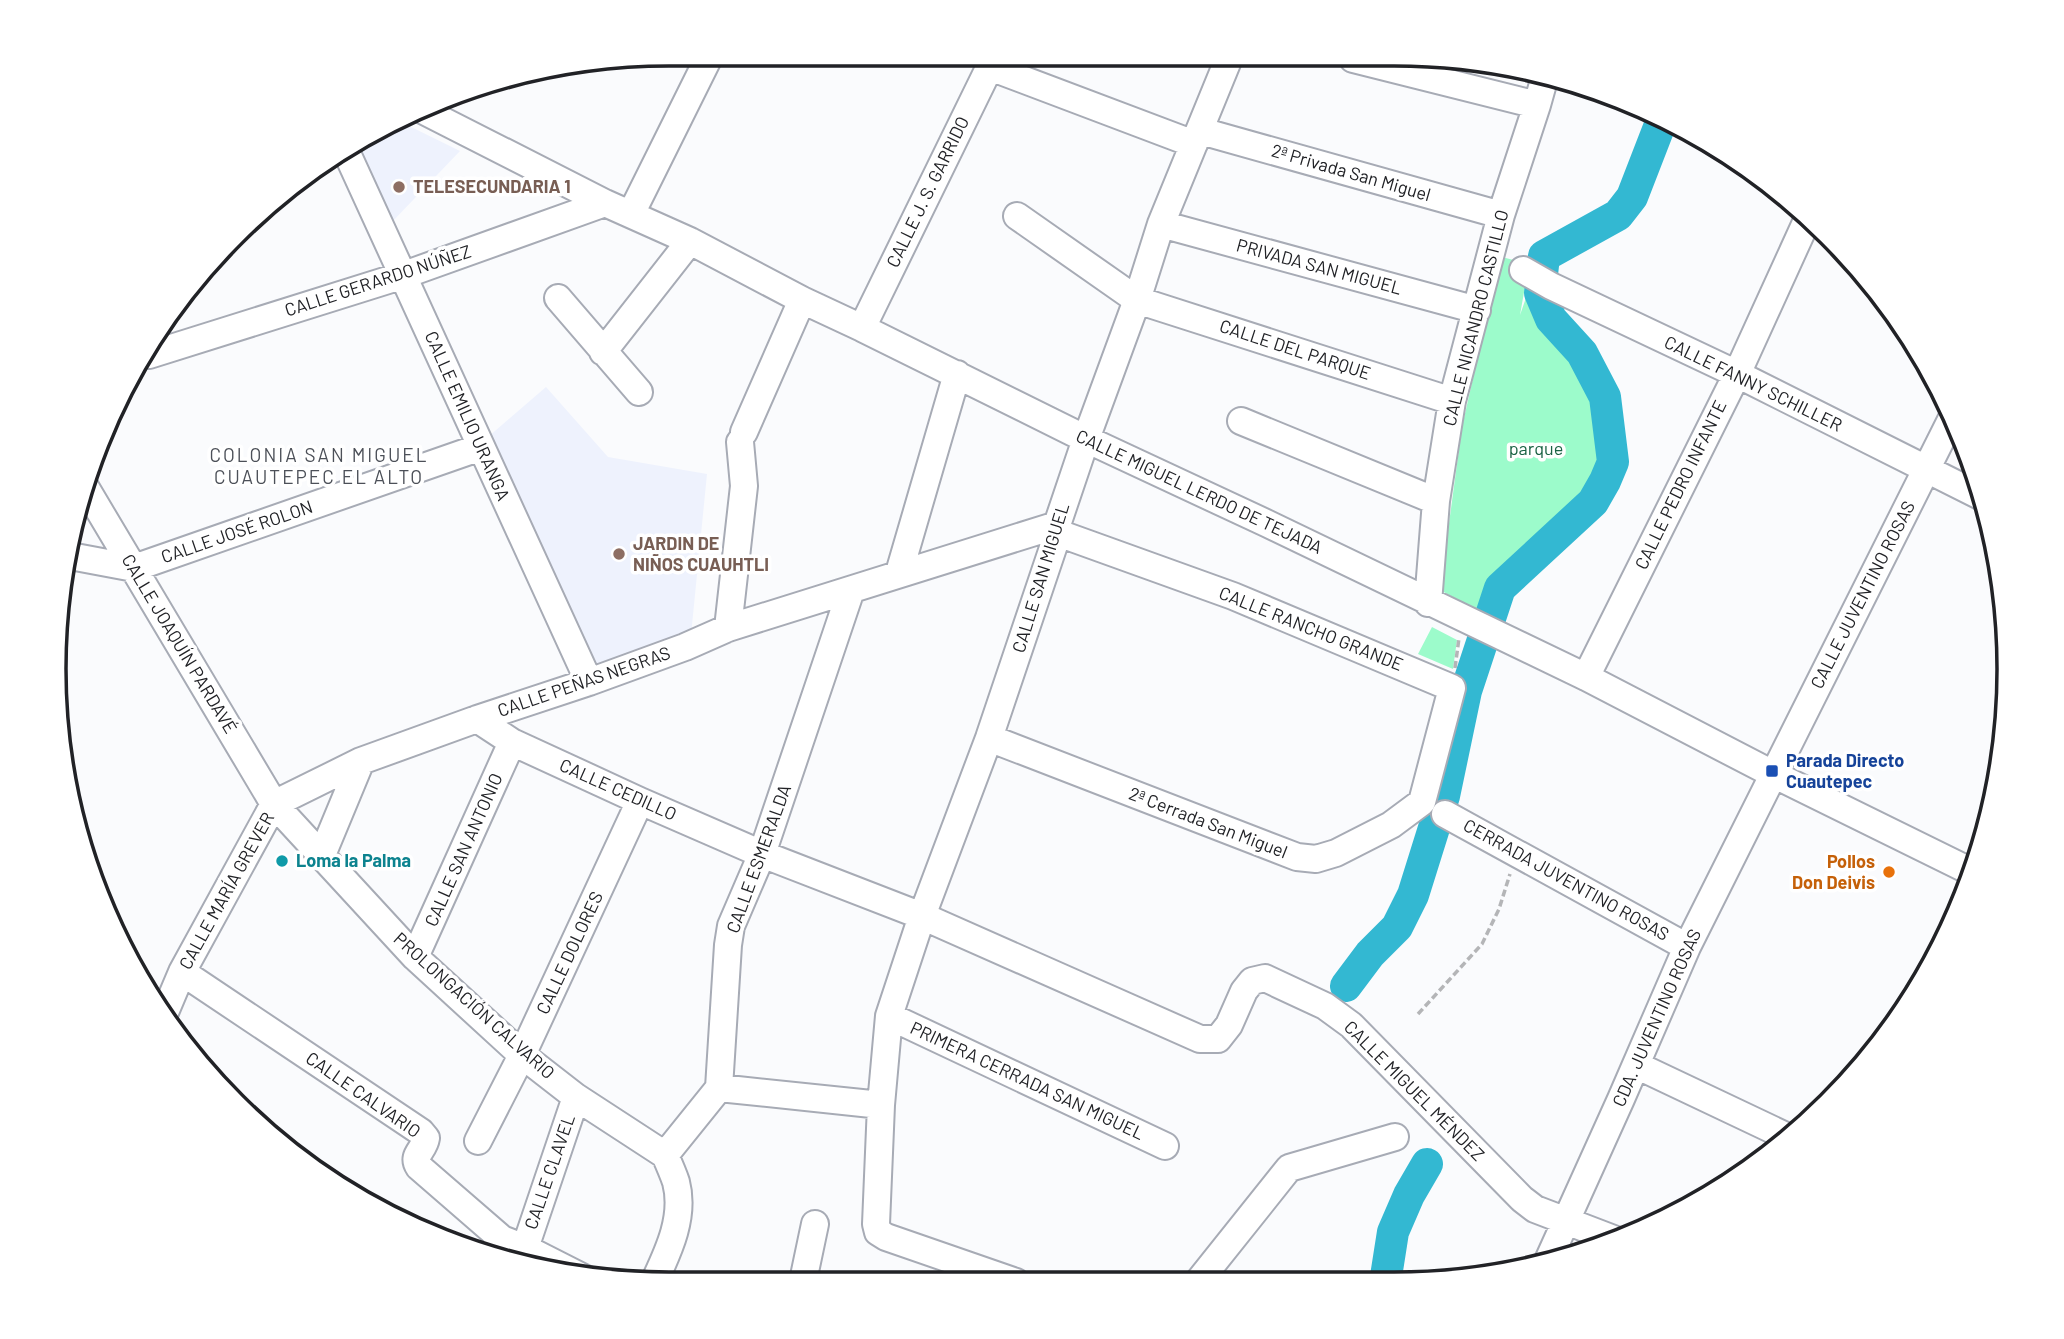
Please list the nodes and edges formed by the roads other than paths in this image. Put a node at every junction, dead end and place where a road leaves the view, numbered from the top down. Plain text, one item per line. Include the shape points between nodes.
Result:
1 (705, 66) edge
2 (990, 66) edge
3 (1003, 66) edge
4 (1227, 66) edge
5 (1392, 66) edge
6 (1541, 93) edge
7 (432, 115) edge
8 (1197, 138) junction
9 (349, 158) edge
10 (605, 202) junction
11 (631, 214) junction
12 (1501, 215) junction
13 (1017, 216) dead end
14 (1161, 224) junction
15 (1804, 227) edge
16 (690, 242) junction
17 (404, 275) junction
18 (1538, 278) dead end
19 (558, 298) dead end
20 (802, 300) junction
21 (1137, 300) junction
22 (1477, 310) junction
23 (862, 328) junction
24 (603, 352) junction
25 (156, 353) edge
26 (957, 374) junction
27 (1737, 374) junction
28 (639, 392) dead end
29 (1452, 401) junction
30 (1241, 421) dead end
31 (1947, 428) edge
32 (1086, 439) junction
33 (481, 447) junction
34 (1926, 470) junction
35 (1970, 491) edge
36 (92, 498) edge
37 (1436, 501) junction
38 (1057, 529) junction
39 (77, 556) edge
40 (134, 568) junction
41 (899, 573) junction
42 (851, 590) junction
43 (1435, 606) junction
44 (728, 628) junction
45 (1586, 677) junction
46 (589, 682) junction
47 (477, 719) junction
48 (989, 738) junction
49 (512, 742) junction
50 (361, 761) junction
51 (1773, 774) junction
52 (640, 801) junction
53 (274, 804) junction
54 (1433, 808) junction
55 (762, 854) junction
56 (322, 855) junction
57 (1963, 867) edge
58 (922, 916) junction
59 (1686, 947) junction
60 (415, 957) junction
61 (182, 972) junction
62 (168, 1005) edge
63 (889, 1016) junction
64 (522, 1055) junction
65 (1636, 1065) junction
66 (719, 1088) junction
67 (576, 1097) junction
68 (881, 1105) junction
69 (1780, 1133) edge
70 (1395, 1137) dead end
71 (478, 1141) dead end
72 (1165, 1146) dead end
73 (665, 1155) junction
74 (1568, 1220) junction
75 (816, 1224) dead end
76 (1603, 1235) edge
77 (507, 1245) edge
78 (1553, 1251) edge
79 (535, 1257) edge
80 (658, 1272) edge
81 (805, 1272) edge
82 (987, 1272) edge
83 (1206, 1272) edge

1 - 11 street
2 - 23 street, CALLE J. S. GARRIDO
3 - 8 street, 2ª Privada San Miguel
4 - 8 street, CALLE SAN MIGUEL
5 - 6 street
6 - 12 street, CALLE NICANDRO CASTILLO
7 - 10 street, CALLE MIGUEL LERDO DE TEJADA
8 - 12 street, 2ª Privada San Miguel
8 - 14 street, CALLE SAN MIGUEL
9 - 17 street, CALLE EMILIO URANGA
10 - 11 street, CALLE MIGUEL LERDO DE TEJADA
10 - 17 street, CALLE GERARDO NÚÑEZ
11 - 16 street, CALLE MIGUEL LERDO DE TEJADA
12 - 22 street, CALLE NICANDRO CASTILLO
13 - 21 street, CALLE DEL PARQUE
14 - 21 street, CALLE SAN MIGUEL
14 - 22 street, PRIVADA SAN MIGUEL
15 - 27 street, CALLE PEDRO INFANTE
16 - 20 street, CALLE MIGUEL LERDO DE TEJADA
16 - 24 street
17 - 25 street, CALLE GERARDO NÚÑEZ
17 - 33 street, CALLE EMILIO URANGA
18 - 27 street, CALLE FANNY SCHILLER
19 - 24 street
20 - 23 street, CALLE MIGUEL LERDO DE TEJADA
20 - 44 street via 742,437 744,486
21 - 29 street, CALLE DEL PARQUE
21 - 32 street, CALLE SAN MIGUEL
22 - 29 street, CALLE NICANDRO CASTILLO
23 - 26 street, CALLE MIGUEL LERDO DE TEJADA
24 - 28 street
26 - 32 street, CALLE MIGUEL LERDO DE TEJADA
26 - 41 street
27 - 34 street, CALLE FANNY SCHILLER
27 - 45 street, CALLE PEDRO INFANTE
29 - 37 street, CALLE NICANDRO CASTILLO
30 - 37 street
31 - 34 street, CALLE JUVENTINO ROSAS
32 - 38 street, CALLE SAN MIGUEL
32 - 43 street, CALLE MIGUEL LERDO DE TEJADA
33 - 40 street, CALLE JOSÉ ROLON
33 - 46 street, CALLE EMILIO URANGA
34 - 35 street, CALLE FANNY SCHILLER
34 - 51 street, CALLE JUVENTINO ROSAS
36 - 40 street, CALLE JOAQUÍN PARDAVÉ
37 - 43 street, CALLE NICANDRO CASTILLO
38 - 41 street, CALLE PEÑAS NEGRAS
38 - 48 street, CALLE SAN MIGUEL
38 - 54 street, CALLE RANCHO GRANDE via 1233,596 1452,688
39 - 40 street
40 - 53 street, CALLE JOAQUÍN PARDAVÉ
41 - 42 street, CALLE PEÑAS NEGRAS
42 - 44 street, CALLE PEÑAS NEGRAS
42 - 55 street, CALLE ESMERALDA
43 - 45 street, CALLE MIGUEL LERDO DE TEJADA
44 - 46 street, CALLE PEÑAS NEGRAS
45 - 51 street, CALLE MIGUEL LERDO DE TEJADA
46 - 47 street, CALLE PEÑAS NEGRAS
47 - 49 street, CALLE CEDILLO
47 - 50 street, CALLE PEÑAS NEGRAS
48 - 54 street, 2ª Cerrada San Miguel via 1297,857 1316,859 1336,853
48 - 58 street, CALLE SAN MIGUEL
49 - 52 street, CALLE CEDILLO
49 - 60 street, CALLE SAN ANTONIO
50 - 53 street, CALLE PEÑAS NEGRAS
50 - 56 street
51 - 57 street, CALLE MIGUEL LERDO DE TEJADA
51 - 59 street, CDA. JUVENTINO ROSAS
52 - 55 street, CALLE CEDILLO
52 - 64 street, CALLE DOLORES
53 - 56 street, PROLONGACIÓN CALVARIO
53 - 61 street, CALLE MARÍA GREVER
54 - 59 street, CERRADA JUVENTINO ROSAS
55 - 58 street, CALLE CEDILLO
55 - 66 street, CALLE ESMERALDA via 731,926
56 - 60 street, PROLONGACIÓN CALVARIO
58 - 63 street, CALLE SAN MIGUEL
58 - 74 street, CALLE MIGUEL MÉNDEZ via 1200,1040 1218,1039 1252,981 1265,978 1325,1006 1351,1025 1522,1199 1535,1209
59 - 65 street, CDA. JUVENTINO ROSAS
60 - 64 street, PROLONGACIÓN CALVARIO
61 - 62 street, CALLE MARÍA GREVER
61 - 77 street, CALLE CALVARIO via 421,1132 425,1146 415,1155 415,1162
63 - 68 street, CALLE SAN MIGUEL
63 - 72 street, PRIMERA CERRADA SAN MIGUEL
64 - 67 street, PROLONGACIÓN CALVARIO
64 - 71 street, CALLE DOLORES
65 - 69 street
65 - 74 street, CDA. JUVENTINO ROSAS
66 - 68 street
66 - 73 street
67 - 73 street, PROLONGACIÓN CALVARIO
67 - 77 street, CALLE CLAVEL
68 - 82 street, CALLE SAN MIGUEL via 878,1231
70 - 83 street via 1289,1168
73 - 80 street via 678,1204 670,1248
74 - 76 street, CALLE MIGUEL MÉNDEZ
74 - 78 street, CDA. JUVENTINO ROSAS
75 - 81 street
77 - 79 street, CALLE CALVARIO

